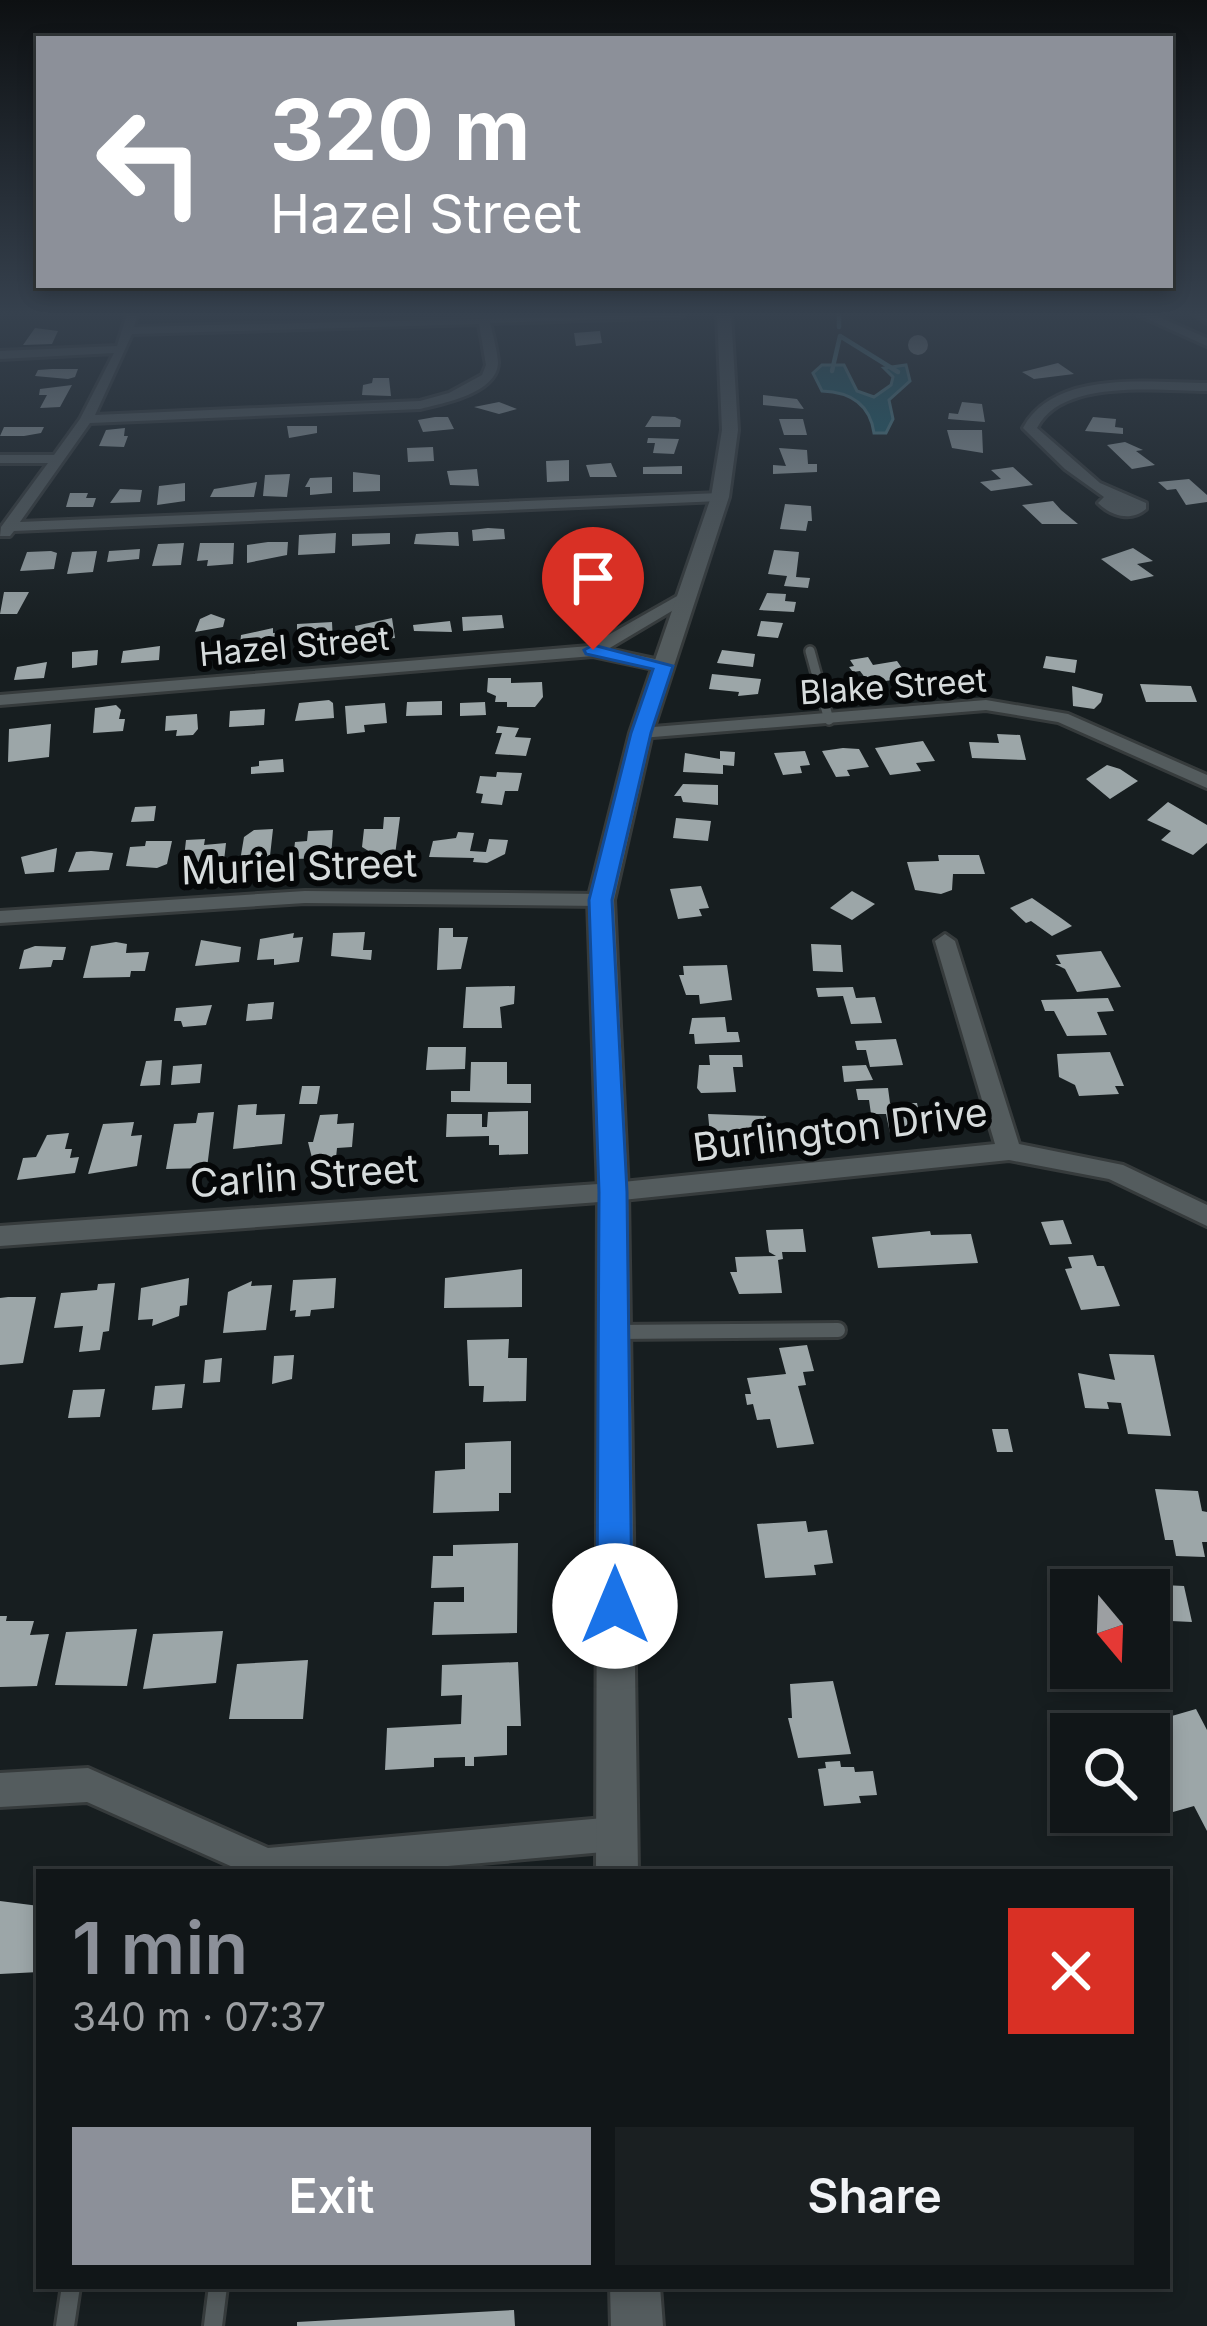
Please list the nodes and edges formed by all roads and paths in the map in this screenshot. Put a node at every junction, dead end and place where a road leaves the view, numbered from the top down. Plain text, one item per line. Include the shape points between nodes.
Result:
1 (83, 423) edge
2 (728, 423) edge
3 (1031, 423) edge
4 (0, 459) edge
5 (57, 459) junction
6 (720, 496) junction
7 (1114, 497) dead end
8 (4, 534) edge
9 (686, 596) junction
10 (593, 650) junction
11 (810, 650) dead end
12 (663, 666) junction
13 (0, 700) edge
14 (829, 720) junction
15 (641, 733) junction
16 (1207, 782) edge
17 (601, 900) junction
18 (0, 917) edge
19 (944, 941) dead end
20 (1009, 1151) junction
21 (613, 1192) junction
22 (1207, 1216) edge
23 (0, 1236) edge
24 (838, 1330) dead end
25 (614, 1331) junction
26 (0, 1790) edge
27 (616, 1834) junction
28 (617, 1869) edge
29 (71, 2289) edge
30 (218, 2289) edge
31 (635, 2289) edge
32 (65, 2326) edge
33 (213, 2326) edge
34 (637, 2326) edge

1 - 5 street
2 - 6 main road
3 - 7 street via 1040,440
4 - 5 street
5 - 8 street
6 - 8 street
6 - 9 main road
9 - 10 street, Hazel Street
9 - 12 main road
10 - 12 street, Hazel Street
10 - 13 street, Hazel Street
11 - 14 lane
12 - 15 main road
14 - 15 street, Blake Street
14 - 16 street, Blake Street via 1005,708 1062,718
15 - 17 main road
17 - 18 street, Muriel Street via 304,897
17 - 21 main road
19 - 20 street, Burlington Drive
20 - 21 street, Burlington Drive
20 - 22 street via 1114,1171
21 - 23 street, Carlin Street
21 - 25 main road
24 - 25 lane
25 - 27 main road
26 - 27 street via 88,1786 268,1865
27 - 28 main road
29 - 32 lane
30 - 33 lane
31 - 34 main road

